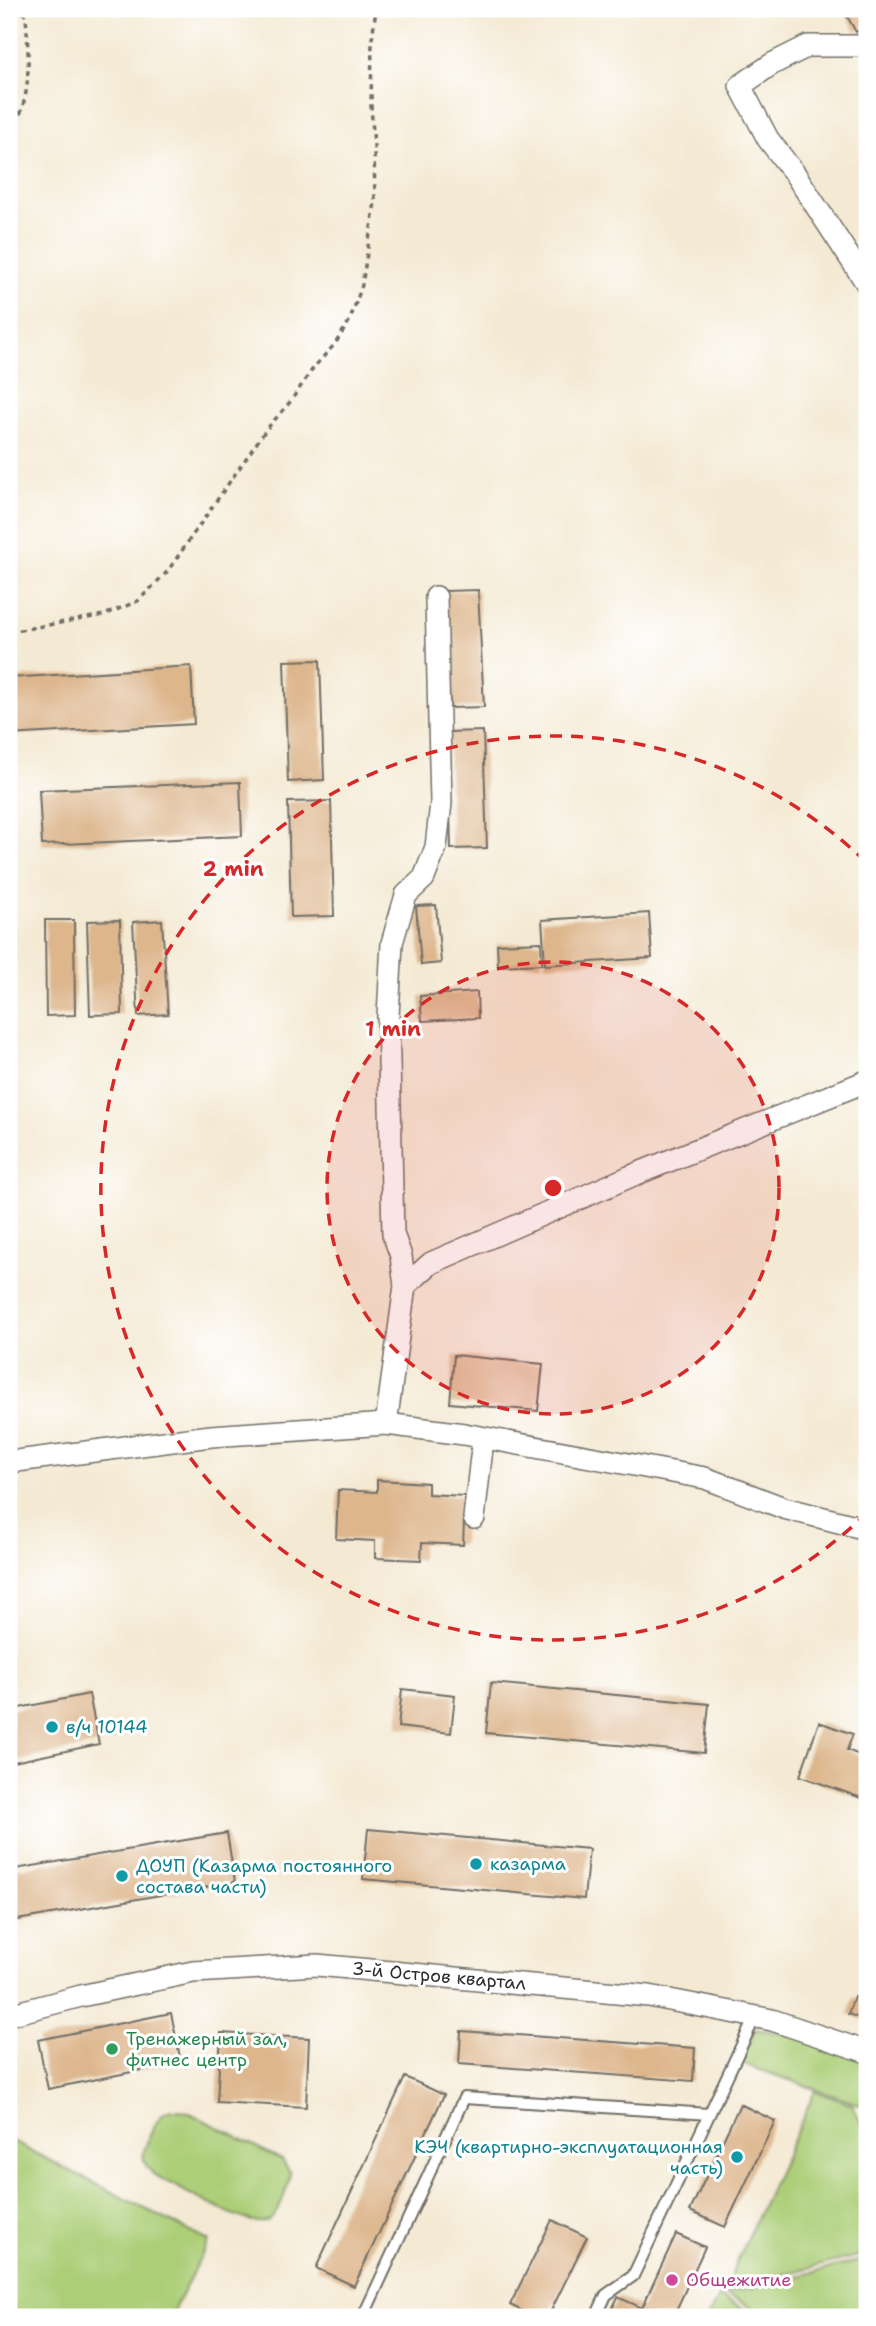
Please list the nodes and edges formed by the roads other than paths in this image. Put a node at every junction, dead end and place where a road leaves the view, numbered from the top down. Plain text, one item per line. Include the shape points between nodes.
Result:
1 (867, 46) edge
2 (867, 285) edge
3 (436, 597) dead end
4 (867, 1081) edge
5 (405, 1286) junction
6 (386, 1424) junction
7 (483, 1439) junction
8 (9, 1462) edge
9 (474, 1518) dead end
10 (867, 1529) edge
11 (9, 2015) edge
12 (755, 2017) junction
13 (867, 2052) edge
14 (709, 2114) junction
15 (363, 2317) edge
16 (596, 2317) edge

1 - 2 street via 808,46 740,86 768,139
3 - 5 street via 441,803 436,847 424,878 406,895 392,943 388,1016 393,1234
4 - 5 street via 431,1263
5 - 6 street
6 - 7 street
6 - 8 street via 201,1437
7 - 9 street
7 - 10 street via 705,1478 784,1508
11 - 12 street, 3-й Остров квартал via 193,1972 317,1965 649,1996
12 - 13 street, 3-й Остров квартал
12 - 14 lane
14 - 15 lane via 464,2098
14 - 16 lane via 632,2276 606,2295

